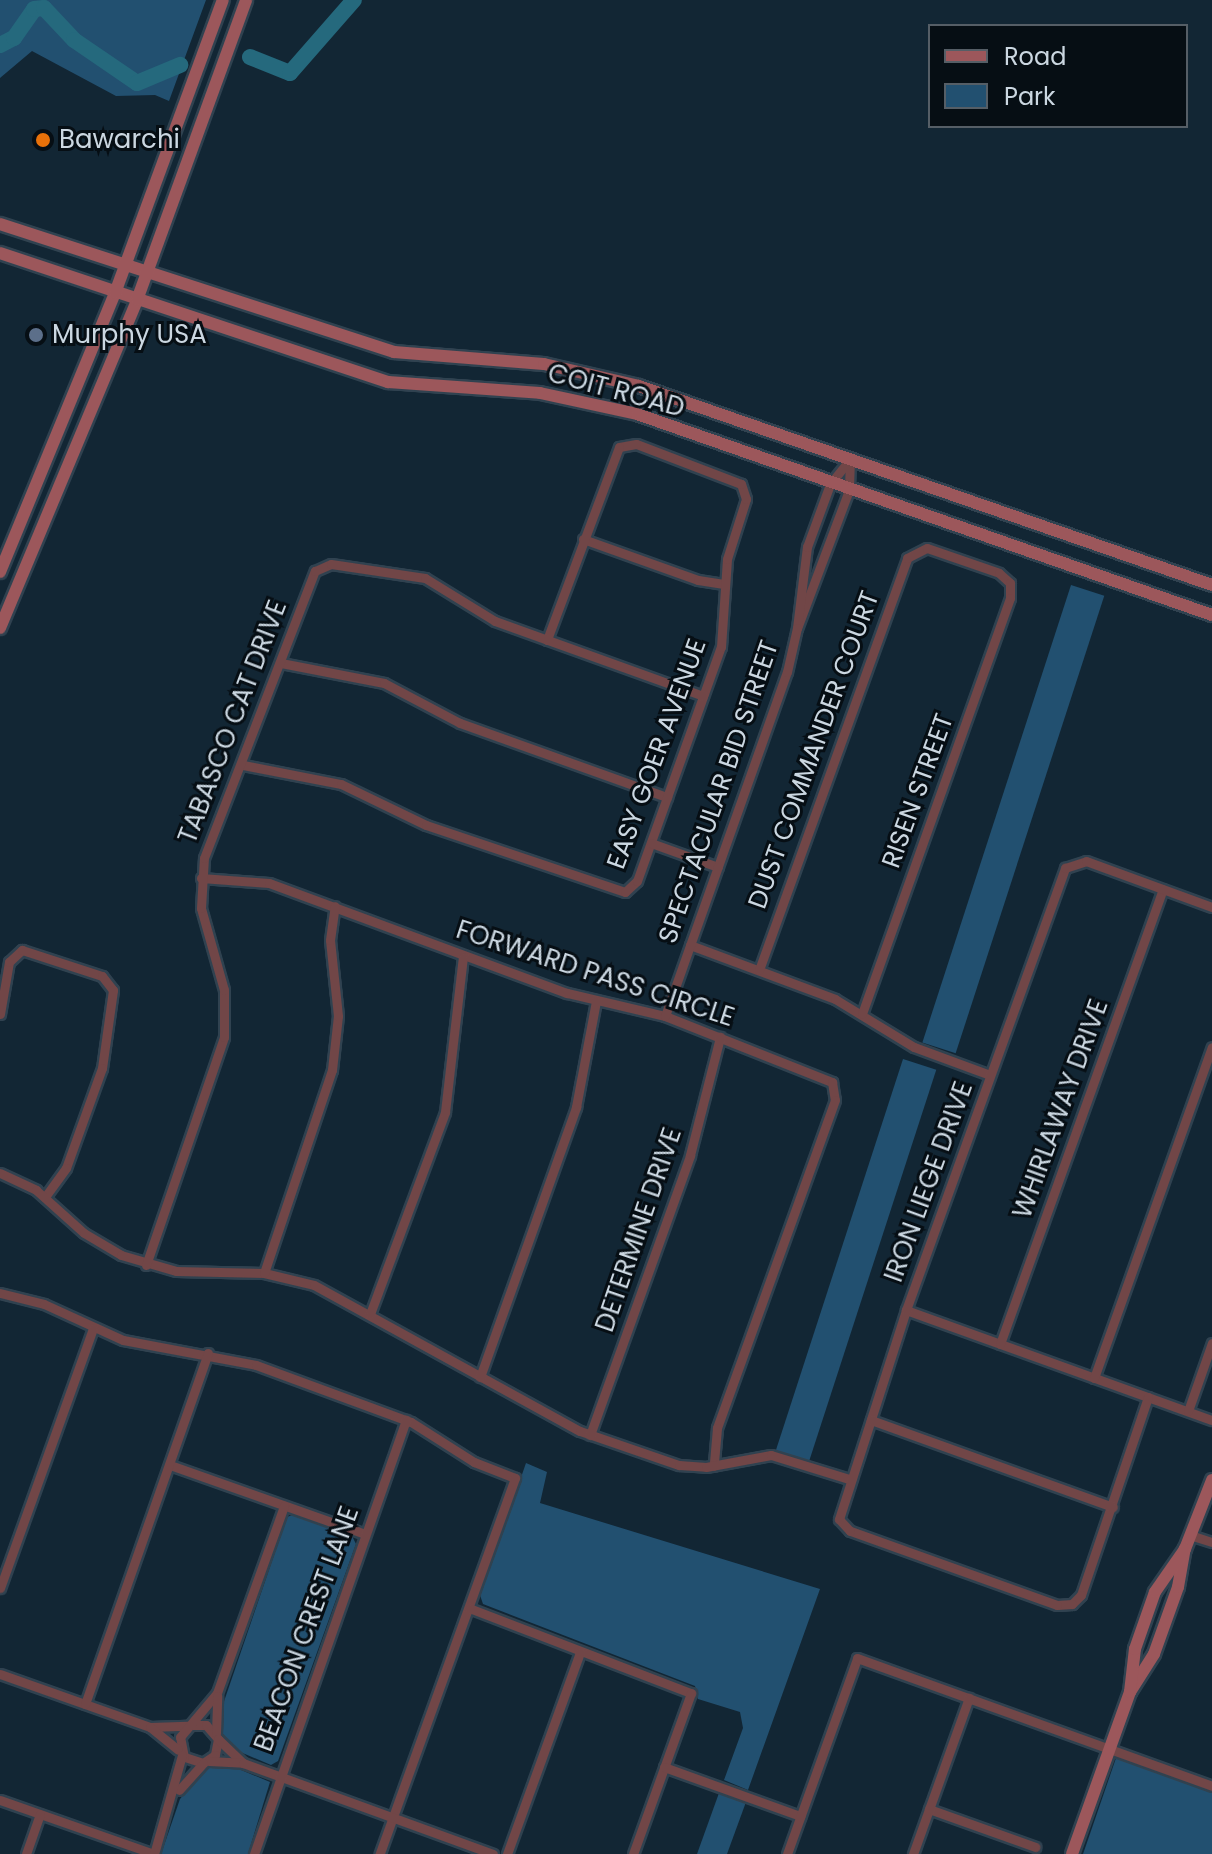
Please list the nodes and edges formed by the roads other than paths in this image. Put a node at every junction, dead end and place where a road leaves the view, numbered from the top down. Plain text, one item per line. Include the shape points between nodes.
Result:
1 (223, 0) edge
2 (246, 0) edge
3 (0, 224) edge
4 (0, 253) edge
5 (125, 266) junction
6 (147, 274) junction
7 (115, 293) junction
8 (137, 300) junction
9 (850, 459) junction
10 (830, 484) junction
11 (849, 490) junction
12 (23, 514) junction
13 (46, 522) junction
14 (583, 539) junction
15 (0, 572) edge
16 (1010, 583) joint
17 (724, 584) junction
18 (1212, 585) edge
19 (1212, 615) edge
20 (0, 628) edge
21 (797, 628) junction
22 (547, 640) junction
23 (281, 663) junction
24 (703, 696) junction
25 (243, 765) junction
26 (667, 797) junction
27 (651, 843) junction
28 (718, 867) junction
29 (201, 878) junction
30 (1163, 889) junction
31 (335, 906) junction
32 (1212, 907) edge
33 (690, 945) junction
34 (463, 957) junction
35 (759, 970) junction
36 (596, 1001) junction
37 (862, 1013) junction
38 (0, 1014) edge
39 (665, 1016) junction
40 (720, 1037) junction
41 (1212, 1047) edge
42 (990, 1075) junction
43 (0, 1173) edge
44 (45, 1197) junction
45 (146, 1265) junction
46 (264, 1273) junction
47 (0, 1293) edge
48 (906, 1310) junction
49 (370, 1314) junction
50 (93, 1328) junction
51 (1212, 1343) edge
52 (1000, 1344) junction
53 (208, 1353) junction
54 (480, 1377) junction
55 (1094, 1378) junction
56 (1148, 1397) junction
57 (1188, 1411) junction
58 (406, 1420) junction
59 (871, 1420) junction
60 (1212, 1420) edge
61 (590, 1435) junction
62 (170, 1465) junction
63 (714, 1466) junction
64 (849, 1479) junction
65 (1212, 1480) edge
66 (284, 1506) junction
67 (1113, 1507) junction
68 (365, 1534) junction
69 (1190, 1535) junction
70 (1212, 1542) edge
71 (1185, 1549) junction
72 (0, 1588) edge
73 (1151, 1603) junction
74 (469, 1608) junction
75 (1170, 1610) junction
76 (580, 1652) junction
77 (0, 1674) edge
78 (1130, 1692) junction
79 (217, 1693) junction
80 (969, 1698) junction
81 (85, 1704) junction
82 (190, 1725) junction
83 (150, 1727) junction
84 (217, 1737) junction
85 (1109, 1749) junction
86 (181, 1753) junction
87 (207, 1762) junction
88 (243, 1763) junction
89 (664, 1767) junction
90 (278, 1776) junction
91 (1212, 1786) edge
92 (174, 1796) junction
93 (0, 1800) edge
94 (929, 1809) junction
95 (40, 1814) junction
96 (800, 1816) junction
97 (393, 1817) junction
98 (1035, 1847) dead end
99 (26, 1854) edge
100 (154, 1854) edge
101 (254, 1854) edge
102 (380, 1854) edge
103 (493, 1854) edge
104 (507, 1854) edge
105 (633, 1854) edge
106 (787, 1854) edge
107 (913, 1854) edge
108 (1072, 1854) edge

1 - 5 main road
2 - 6 main road
3 - 5 main road, COIT ROAD
4 - 7 main road, COIT ROAD
5 - 6 main road, COIT ROAD
5 - 7 main road
6 - 8 main road
6 - 9 main road, COIT ROAD via 394,352 544,364 639,386
7 - 8 main road, COIT ROAD
7 - 12 main road
8 - 10 main road, COIT ROAD via 388,382 540,393 597,404
8 - 13 main road
9 - 10 street, SPECTACULAR BID STREET
9 - 11 street, SPECTACULAR BID STREET
9 - 18 main road, COIT ROAD
10 - 11 main road, COIT ROAD
10 - 21 street, SPECTACULAR BID STREET via 803,559
11 - 19 main road, COIT ROAD
11 - 21 street, SPECTACULAR BID STREET
12 - 13 main road
12 - 15 main road
13 - 20 main road
14 - 17 street via 698,580
14 - 17 street, EASY GOER AVENUE via 613,455 623,445 636,444 734,479 744,489
14 - 22 street
16 - 35 street, DUST COMMANDER COURT via 999,573 917,549 907,558
16 - 37 street, RISEN STREET via 1010,598
17 - 24 street, EASY GOER AVENUE via 723,635
21 - 28 street, SPECTACULAR BID STREET via 787,672
22 - 23 street, TABASCO CAT DRIVE via 490,619 425,578 320,567 312,576
22 - 24 street
23 - 25 street, TABASCO CAT DRIVE
23 - 26 street via 384,683 460,723
24 - 26 street, EASY GOER AVENUE
25 - 27 street, EASY GOER AVENUE via 341,784 426,825 614,892 627,891 637,881
25 - 29 street, TABASCO CAT DRIVE via 210,838
26 - 27 street, EASY GOER AVENUE
27 - 28 street
28 - 33 street, SPECTACULAR BID STREET
29 - 31 street, FORWARD PASS CIRCLE via 264,882
29 - 45 street, TABASCO CAT DRIVE via 203,922 224,990 224,1037
30 - 32 street
30 - 42 street, IRON LIEGE DRIVE via 1074,862 1063,872
30 - 52 street, WHIRLAWAY DRIVE
31 - 34 street, FORWARD PASS CIRCLE
31 - 46 street via 330,932 338,1016 332,1070
33 - 35 street
33 - 39 street, SPECTACULAR BID STREET
34 - 36 street, FORWARD PASS CIRCLE
34 - 49 street via 445,1112
35 - 37 street
36 - 39 street, FORWARD PASS CIRCLE
36 - 54 street via 576,1107
37 - 42 street via 914,1047
38 - 44 street via 5,972 18,952 32,950 102,976 111,985 102,1068 66,1168
39 - 40 street, FORWARD PASS CIRCLE
40 - 61 street, DETERMINE DRIVE via 690,1155
40 - 63 street, FORWARD PASS CIRCLE via 823,1076 834,1085 835,1100 717,1428
41 - 55 street
42 - 48 street, IRON LIEGE DRIVE
43 - 44 street
44 - 45 street via 90,1238
45 - 46 street via 196,1273
46 - 49 street via 314,1285
47 - 50 street via 32,1300
48 - 52 street
48 - 59 street, IRON LIEGE DRIVE
49 - 54 street
50 - 53 street via 133,1343
50 - 72 street
51 - 57 street
52 - 55 street
53 - 58 street
53 - 62 street
54 - 61 street
55 - 56 street
56 - 57 street
56 - 67 street
57 - 60 street
58 - 68 street, BEACON CREST LANE
58 - 74 street via 474,1462 515,1478
59 - 64 street, IRON LIEGE DRIVE
59 - 67 street
61 - 63 street via 679,1465
62 - 66 street
62 - 81 street
63 - 64 street via 771,1455
64 - 67 street, IRON LIEGE DRIVE via 839,1510 850,1531 1065,1606 1081,1595
65 - 69 main road
66 - 68 street
66 - 79 street
68 - 90 street, BEACON CREST LANE
69 - 70 street
69 - 71 main road
71 - 73 main road via 1161,1579
71 - 75 main road
73 - 75 main road
73 - 78 main road via 1135,1649
74 - 76 street
74 - 97 street
75 - 78 main road via 1151,1661
76 - 89 street via 691,1693
76 - 104 street
77 - 81 street
78 - 85 main road
79 - 82 street
79 - 84 street
80 - 85 street
80 - 94 street
80 - 96 street via 857,1658
81 - 83 street
82 - 83 street
82 - 84 street via 206,1725
82 - 86 street via 180,1737
83 - 86 street
84 - 87 street via 217,1752
84 - 88 street
85 - 91 street
85 - 108 main road
86 - 87 street via 193,1763
86 - 92 street
87 - 88 street
87 - 92 street via 191,1772
88 - 90 street
89 - 96 street
89 - 105 street
90 - 97 street
90 - 101 street, BEACON CREST LANE
92 - 100 street
93 - 95 street
94 - 98 street
94 - 107 street
95 - 99 street
95 - 100 street
96 - 106 street
97 - 102 street
97 - 103 street

